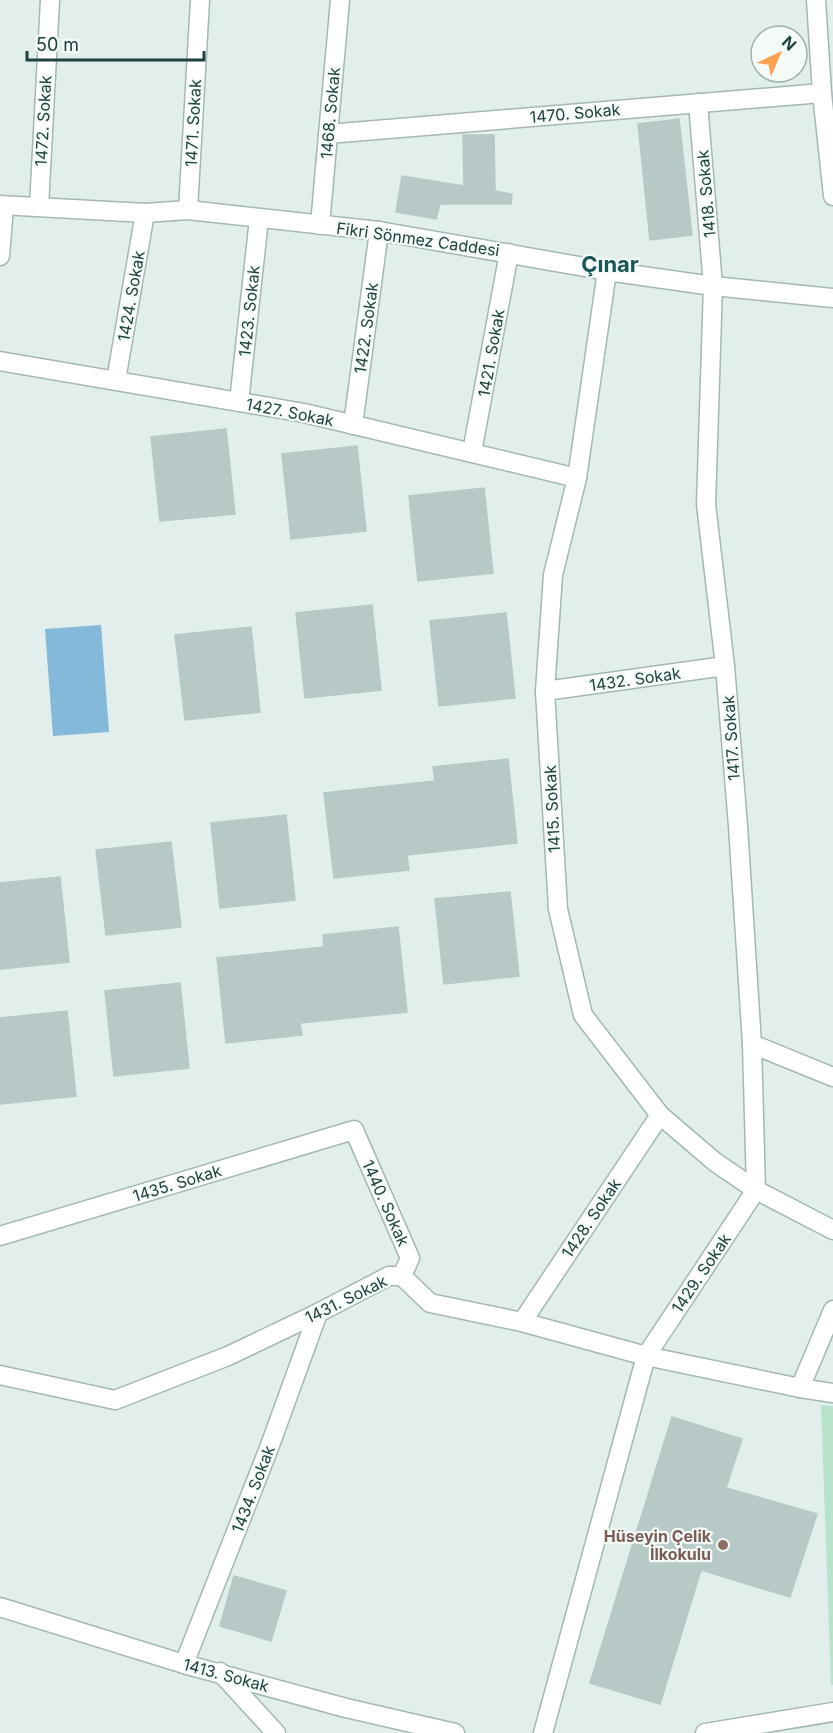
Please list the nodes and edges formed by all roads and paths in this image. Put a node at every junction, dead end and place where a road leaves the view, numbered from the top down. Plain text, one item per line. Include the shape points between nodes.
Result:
1 (50, 0) edge
2 (200, 0) edge
3 (340, 0) edge
4 (816, 0) edge
5 (822, 93) junction
6 (698, 103) junction
7 (328, 134) junction
8 (833, 196) edge
9 (2, 206) edge
10 (39, 207) junction
11 (188, 210) junction
12 (145, 213) junction
13 (259, 219) junction
14 (320, 225) junction
15 (379, 231) junction
16 (509, 253) junction
17 (0, 256) edge
18 (607, 271) junction
19 (713, 286) junction
20 (833, 298) edge
21 (0, 361) edge
22 (116, 380) junction
23 (239, 402) junction
24 (353, 425) junction
25 (472, 452) junction
26 (577, 478) junction
27 (725, 666) junction
28 (544, 691) junction
29 (753, 1044) junction
30 (833, 1077) edge
31 (660, 1115) junction
32 (354, 1130) joint
33 (756, 1190) junction
34 (833, 1230) edge
35 (0, 1236) edge
36 (402, 1276) junction
37 (833, 1310) edge
38 (318, 1313) junction
39 (522, 1322) junction
40 (646, 1356) junction
41 (0, 1376) edge
42 (800, 1388) junction
43 (833, 1393) edge
44 (0, 1607) edge
45 (184, 1664) junction
46 (220, 1672) junction
47 (833, 1712) edge
48 (276, 1733) edge
49 (455, 1733) edge
50 (543, 1733) edge
51 (705, 1733) edge

1 - 10 street, 1472. Sokak
2 - 11 street, 1471. Sokak
3 - 7 street, 1468. Sokak
4 - 5 street
5 - 6 street, 1470. Sokak
5 - 8 street
6 - 7 street, 1470. Sokak
6 - 19 street, 1418. Sokak
7 - 14 street, 1468. Sokak
9 - 10 street, Fikri Sönmez Caddesi
9 - 17 street
10 - 12 street, Fikri Sönmez Caddesi
11 - 12 street, Fikri Sönmez Caddesi
11 - 13 street, Fikri Sönmez Caddesi
12 - 22 street, 1424. Sokak
13 - 14 street, Fikri Sönmez Caddesi
13 - 23 street, 1423. Sokak
14 - 15 street, Fikri Sönmez Caddesi
15 - 16 street, Fikri Sönmez Caddesi
15 - 24 street, 1422. Sokak
16 - 18 street, Fikri Sönmez Caddesi
16 - 25 street, 1421. Sokak
18 - 19 street, Fikri Sönmez Caddesi
18 - 26 street, 1415. Sokak
19 - 20 street, Fikri Sönmez Caddesi
19 - 27 street, 1417. Sokak via 706,504
21 - 22 street, 1427. Sokak
22 - 23 street, 1427. Sokak
23 - 24 street, 1427. Sokak
24 - 25 street, 1427. Sokak
25 - 26 street, 1427. Sokak
26 - 28 street, 1415. Sokak via 553,575
27 - 28 street, 1432. Sokak
27 - 29 street, 1417. Sokak
28 - 31 street, 1415. Sokak via 558,909 583,1016
29 - 30 street
29 - 33 street, 1417. Sokak
31 - 33 street, 1415. Sokak
31 - 39 street, 1428. Sokak
32 - 35 street, 1435. Sokak
32 - 36 street, 1440. Sokak via 410,1257
33 - 34 street, 1415. Sokak
33 - 40 street, 1429. Sokak
36 - 38 street, 1431. Sokak via 389,1276
36 - 39 street, 1431. Sokak via 430,1303
37 - 42 street
38 - 41 street, 1431. Sokak via 228,1356 115,1400
38 - 45 street, 1434. Sokak
39 - 40 street, 1431. Sokak
40 - 42 street, 1431. Sokak
40 - 50 street, 1429. Sokak
42 - 43 street, 1431. Sokak
44 - 45 street, 1413. Sokak
45 - 46 street, 1413. Sokak
46 - 48 street
46 - 49 street, 1413. Sokak
47 - 51 street

